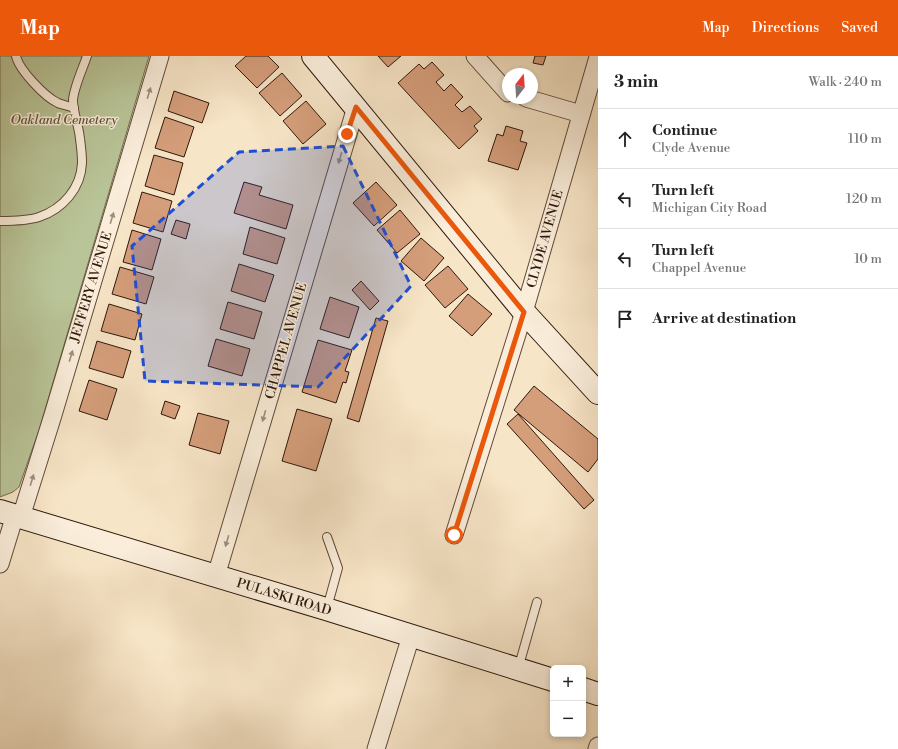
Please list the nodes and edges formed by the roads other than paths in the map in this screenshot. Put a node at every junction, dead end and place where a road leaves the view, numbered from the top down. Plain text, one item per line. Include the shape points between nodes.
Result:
1 (16, 56) edge
2 (87, 56) edge
3 (160, 56) edge
4 (313, 56) edge
5 (475, 56) edge
6 (598, 57) edge
7 (502, 86) edge
8 (538, 101) edge
9 (356, 107) junction
10 (74, 108) junction
11 (581, 114) junction
12 (0, 221) edge
13 (524, 312) junction
14 (598, 393) edge
15 (12, 514) edge
16 (454, 535) dead end
17 (327, 537) dead end
18 (0, 564) edge
19 (216, 576) junction
20 (537, 602) dead end
21 (326, 609) junction
22 (411, 636) junction
23 (518, 669) junction
24 (550, 679) edge
25 (586, 690) edge
26 (598, 694) edge
27 (376, 749) edge

1 - 10 lane via 17,62 28,77 43,91 57,103
2 - 10 lane via 73,98
15 -> 3 street, JEFFERY AVENUE via 53,415
4 - 9 street
5 - 7 street
6 - 11 street, CLYDE AVENUE
8 - 11 street
9 - 13 street
9 -> 19 street, CHAPPEL AVENUE
10 - 12 lane via 82,163 73,192 54,211 39,217
11 - 13 street, CLYDE AVENUE
13 - 14 street
13 - 16 street, CLYDE AVENUE
15 - 18 street
15 - 19 street, PULASKI ROAD
17 - 21 lane via 338,568
19 - 21 street, PULASKI ROAD
20 - 23 lane
21 - 22 street, PULASKI ROAD
22 - 23 street, PULASKI ROAD
22 - 27 street
23 - 24 street, PULASKI ROAD
25 - 26 street

